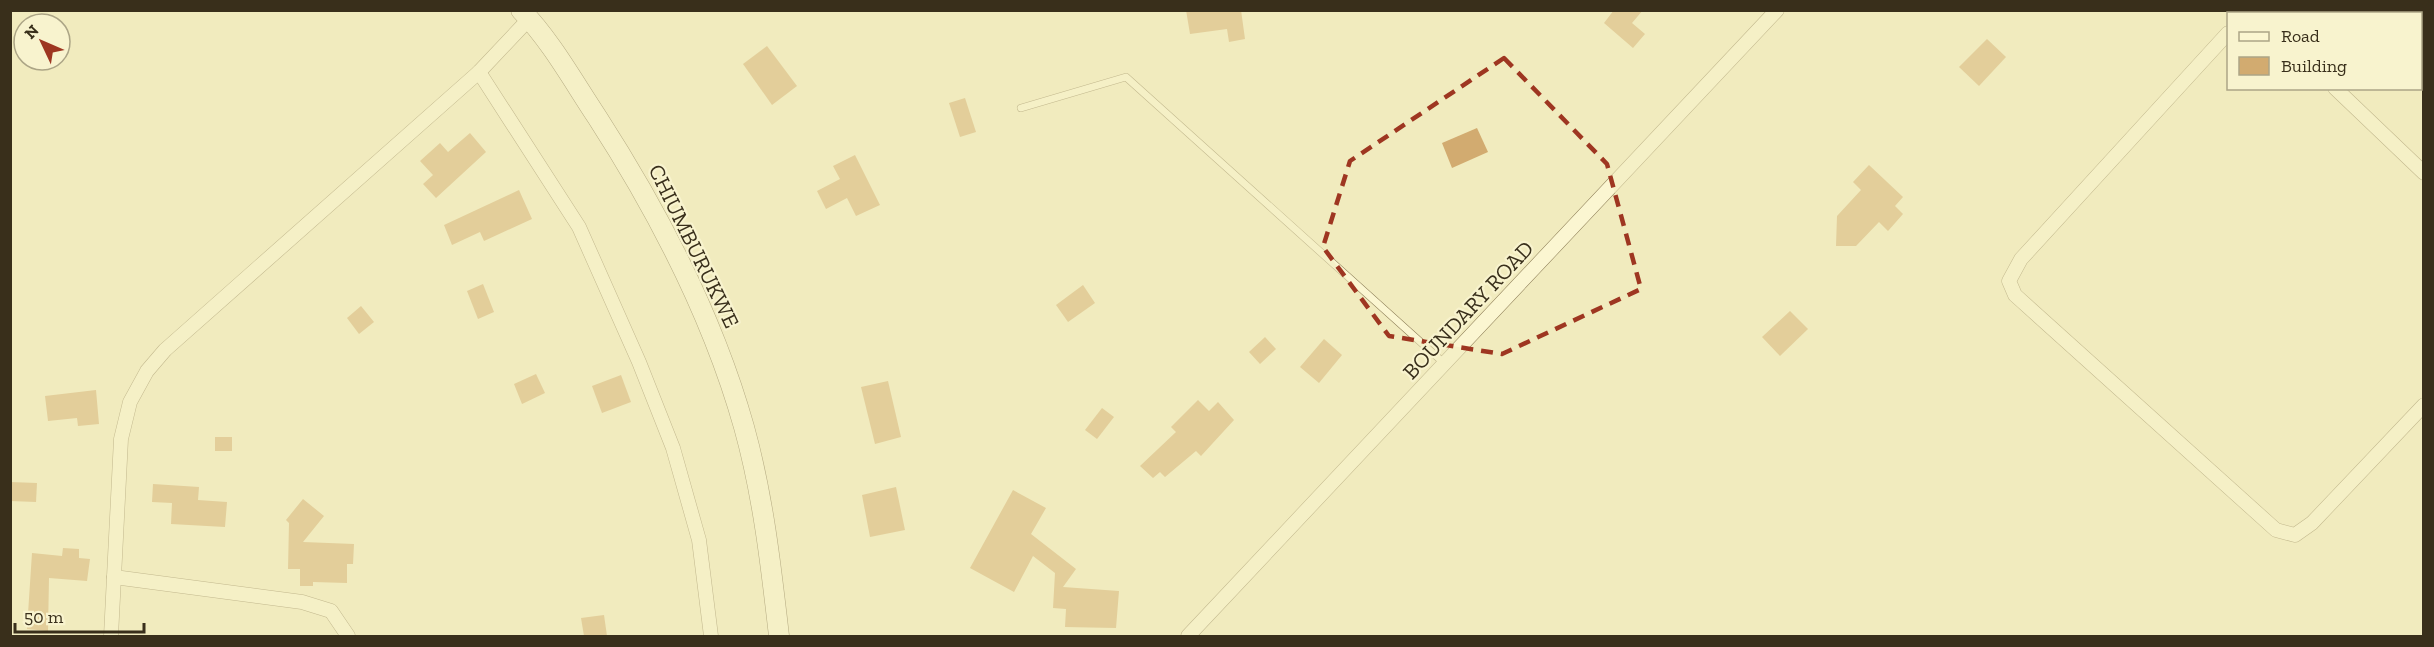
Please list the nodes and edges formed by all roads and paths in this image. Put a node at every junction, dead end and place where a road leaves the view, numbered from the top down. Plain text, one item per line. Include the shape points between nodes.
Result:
1 (1777, 10) edge
2 (525, 15) edge
3 (2227, 35) edge
4 (479, 72) junction
5 (2337, 90) edge
6 (1021, 108) dead end
7 (2424, 173) edge
8 (1445, 364) junction
9 (2424, 405) edge
10 (114, 577) junction
11 (111, 636) edge
12 (348, 636) edge
13 (711, 636) edge
14 (779, 636) edge
15 (1188, 636) edge

1 - 8 street, BOUNDARY ROAD
2 - 4 street
2 - 14 street, CHIUMBURUKWE via 633,173 703,309 744,427 768,536
3 - 9 street via 2021,259 2009,281 2015,295 2276,530 2295,535 2312,524
4 - 10 street via 165,350 147,371 130,402 121,439
4 - 13 street via 579,227 639,362 673,448 699,540
5 - 7 street
6 - 8 lane via 1126,77
8 - 15 street, BOUNDARY ROAD
10 - 11 street
10 - 12 street via 302,602 331,611

